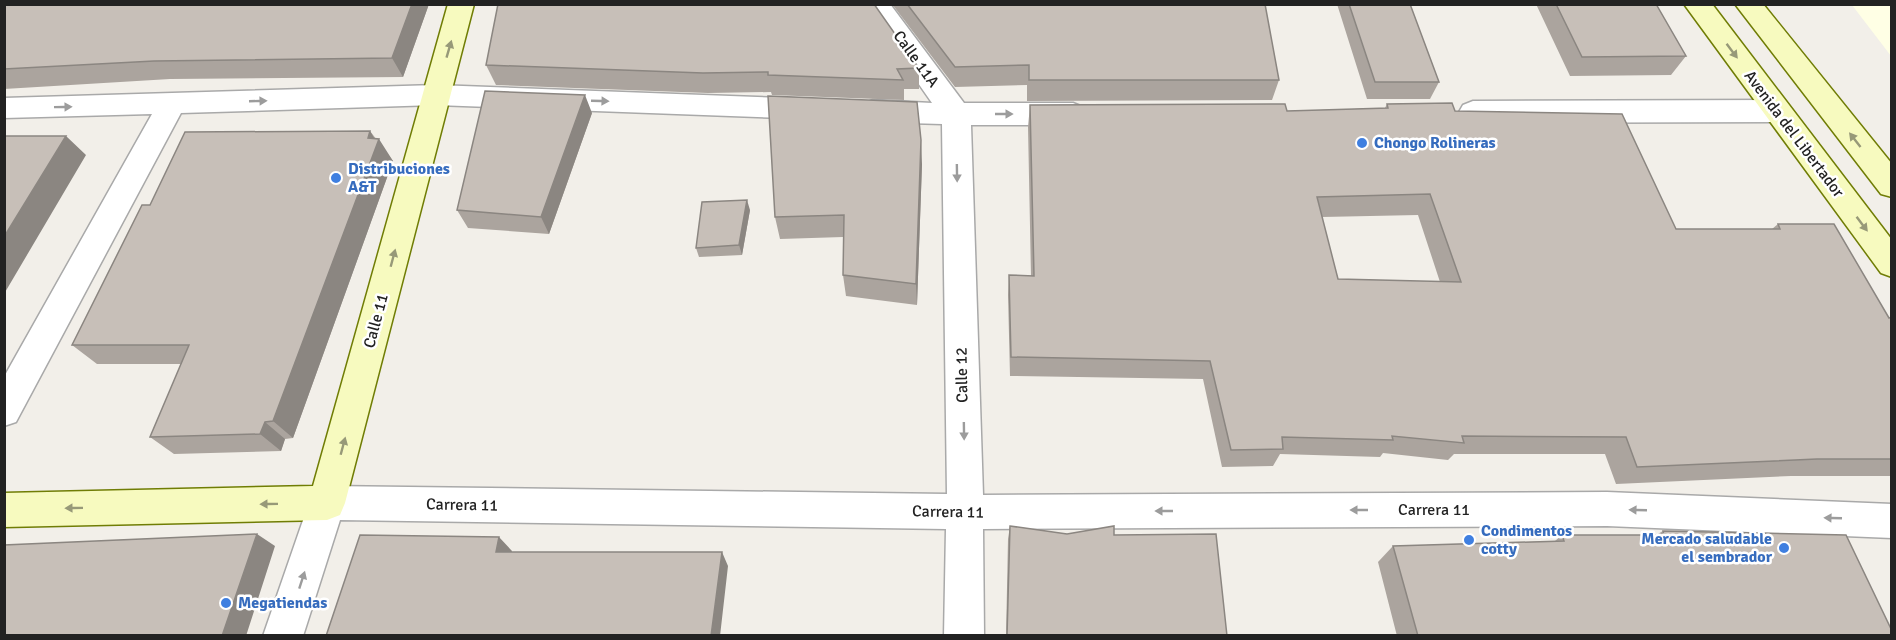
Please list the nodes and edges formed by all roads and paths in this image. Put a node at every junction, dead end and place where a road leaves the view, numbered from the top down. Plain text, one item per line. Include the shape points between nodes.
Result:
1 (461, 4) edge
2 (876, 4) edge
3 (1697, 4) edge
4 (1748, 4) edge
5 (436, 95) junction
6 (172, 104) junction
7 (4, 108) edge
8 (1777, 111) junction
9 (1444, 112) edge
10 (956, 114) junction
11 (1099, 114) edge
12 (1892, 186) edge
13 (1892, 264) edge
14 (4, 411) edge
15 (327, 503) junction
16 (4, 510) edge
17 (965, 512) junction
18 (1892, 521) edge
19 (283, 636) edge
20 (964, 636) edge

5 -> 1 street, Calle 11
2 - 10 street, Calle 11A
3 -> 8 street, Avenida del Libertador
12 -> 4 street
6 -> 5 street
5 -> 10 street
15 -> 5 street, Calle 11
7 -> 6 street
6 - 14 street
8 - 9 street
8 -> 13 street, Avenida del Libertador
10 -> 11 street
10 -> 17 street, Calle 12
15 -> 16 street, Carrera 11
15 - 17 street, Carrera 11
19 -> 15 street, Calle 11
18 -> 17 street, Carrera 11 via 1607,509
17 - 20 street, Calle 12

